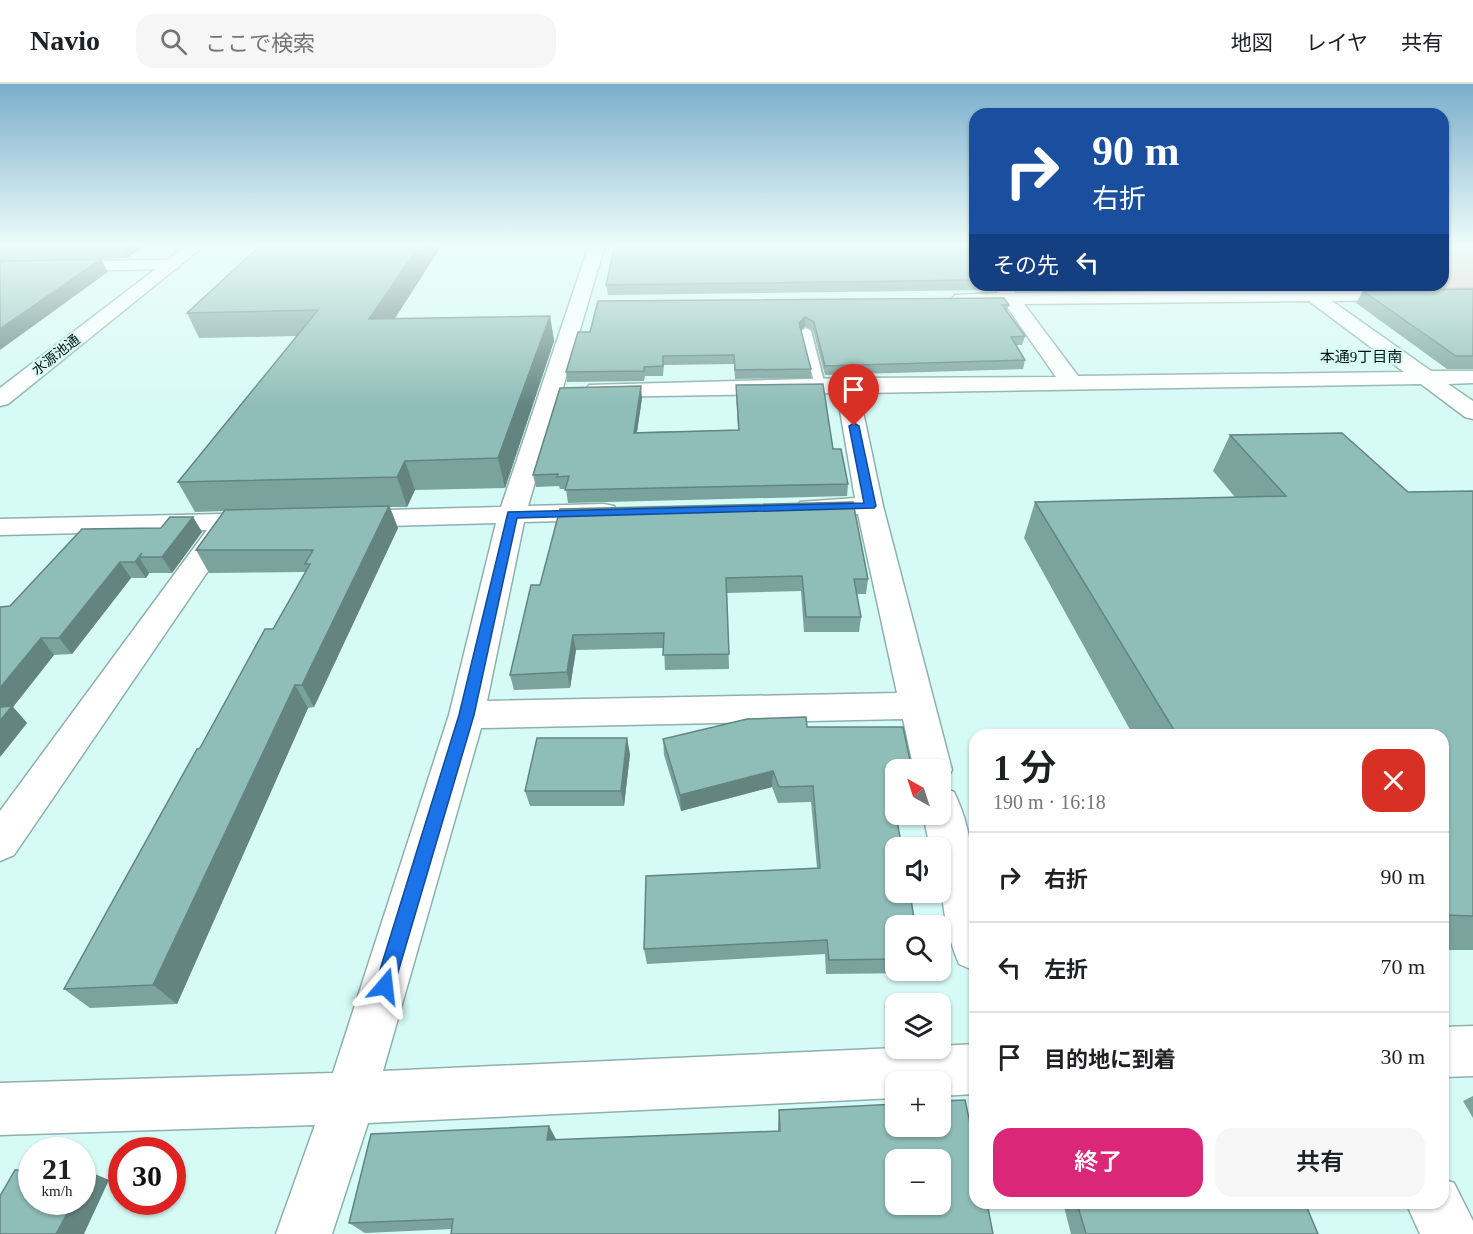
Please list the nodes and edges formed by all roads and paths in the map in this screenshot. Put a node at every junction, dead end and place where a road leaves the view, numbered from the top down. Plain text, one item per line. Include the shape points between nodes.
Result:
1 (128, 299) edge
2 (591, 299) edge
3 (940, 299) edge
4 (943, 299) edge
5 (1010, 299) edge
6 (1318, 299) edge
7 (806, 331) edge
8 (1473, 377) edge
9 (1426, 378) junction
10 (1071, 382) junction
11 (833, 386) junction
12 (551, 391) junction
13 (0, 399) edge
14 (1473, 412) edge
15 (870, 506) junction
16 (787, 508) edge
17 (631, 512) edge
18 (512, 514) junction
19 (286, 520) edge
20 (322, 520) edge
21 (227, 522) junction
22 (0, 527) edge
23 (917, 706) junction
24 (467, 715) junction
25 (930, 759) edge
26 (945, 825) edge
27 (0, 843) edge
28 (969, 924) edge
29 (1473, 1051) edge
30 (1449, 1052) edge
31 (969, 1069) edge
32 (350, 1098) junction
33 (0, 1109) edge
34 (1437, 1209) edge
35 (304, 1234) edge
36 (1450, 1234) edge

1 - 13 street, 水源池通
2 - 12 street
3 - 4 street
5 - 10 street
6 - 9 street
7 - 11 lane
8 - 9 street
9 - 10 street
9 - 14 street
10 - 11 street
11 - 12 street
11 - 15 street
12 - 18 street
15 - 16 street
15 - 23 street
17 - 18 street
18 - 20 street
18 - 24 street
19 - 21 street
21 - 22 street
21 - 27 street
23 - 24 street
23 - 25 street
24 - 32 street
26 - 28 street
29 - 30 street
31 - 32 street
32 - 33 street
32 - 35 street
34 - 36 street

